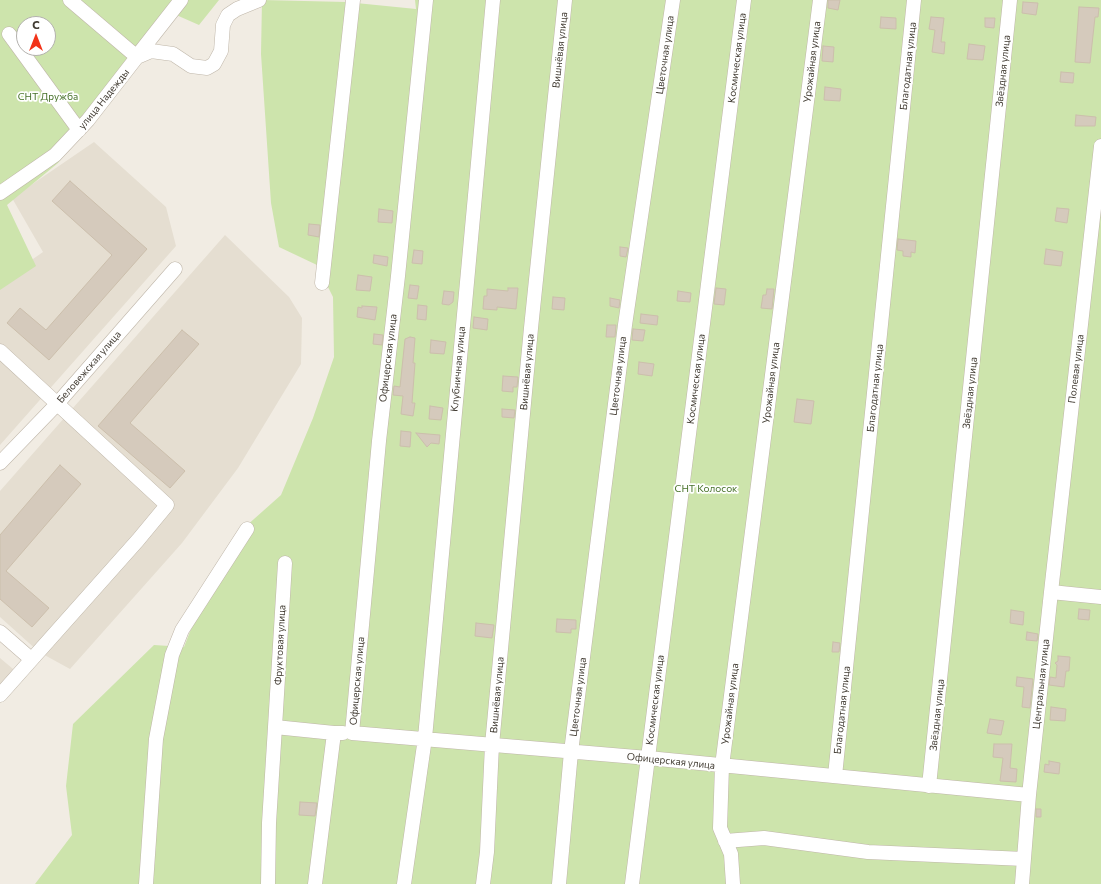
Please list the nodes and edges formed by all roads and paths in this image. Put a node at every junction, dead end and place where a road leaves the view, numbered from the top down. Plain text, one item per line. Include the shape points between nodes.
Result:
1 (70, 0) edge
2 (259, 0) edge
3 (353, 0) edge
4 (426, 0) edge
5 (493, 0) edge
6 (565, 0) edge
7 (673, 0) edge
8 (744, 0) edge
9 (820, 0) edge
10 (914, 0) edge
11 (1010, 0) edge
12 (179, 1) edge
13 (238, 3) edge
14 (9, 34) dead end
15 (137, 57) junction
16 (79, 130) junction
17 (1101, 146) edge
18 (1, 190) edge
19 (175, 269) dead end
20 (322, 284) dead end
21 (0, 351) edge
22 (57, 404) junction
23 (0, 463) edge
24 (247, 529) dead end
25 (285, 563) dead end
26 (1051, 592) junction
27 (1101, 597) edge
28 (0, 632) edge
29 (31, 659) junction
30 (0, 695) edge
31 (275, 727) junction
32 (334, 733) junction
33 (352, 733) junction
34 (425, 738) junction
35 (492, 745) junction
36 (571, 752) junction
37 (648, 758) junction
38 (722, 766) junction
39 (835, 776) junction
40 (929, 786) junction
41 (1029, 795) junction
42 (726, 841) junction
43 (1024, 859) junction
44 (146, 884) edge
45 (268, 884) edge
46 (315, 884) edge
47 (404, 884) edge
48 (483, 884) edge
49 (559, 884) edge
50 (632, 884) edge
51 (733, 884) edge
52 (1022, 884) edge

1 - 15 street
2 - 13 street
3 - 20 street
4 - 33 street, Офицерская улица via 379,441
5 - 34 street, Клубничная улица
6 - 35 street, Вишнёвая улица
7 - 36 street, Цветочная улица via 625,325
8 - 37 street, Космическая улица
9 - 38 street, Урожайная улица
10 - 39 street, Благодатная улица
11 - 40 street, Звёздная улица
12 - 15 street, улица Надежды
13 - 15 street via 223,25 221,51 214,64 207,68 191,66 173,54 151,51
14 - 16 street
15 - 16 street, улица Надежды
16 - 18 street, улица Надежды via 55,155
17 - 26 street, Полевая улица
19 - 22 street, Беловежская улица
21 - 22 street
22 - 23 street, Беловежская улица
22 - 29 street via 167,505
24 - 44 street via 182,630 172,654 156,739
25 - 31 street, Фруктовая улица
26 - 27 street
26 - 41 street, Центральная улица
28 - 29 street
29 - 30 street
31 - 32 street
31 - 45 street, Фруктовая улица
32 - 33 street
32 - 46 street
33 - 34 street, Офицерская улица
34 - 35 street, Офицерская улица
34 - 47 street, Клубничная улица
35 - 36 street, Офицерская улица
35 - 48 street, Вишнёвая улица
36 - 37 street, Офицерская улица
36 - 49 street, Цветочная улица
37 - 38 street, Офицерская улица
37 - 50 street, Космическая улица
38 - 39 street, Офицерская улица
38 - 42 street, Урожайная улица via 720,828
39 - 40 street, Офицерская улица
40 - 41 street, Офицерская улица
41 - 43 street, Центральная улица
42 - 43 street via 764,838 868,852
42 - 51 street, Урожайная улица via 731,854
43 - 52 street, Центральная улица

